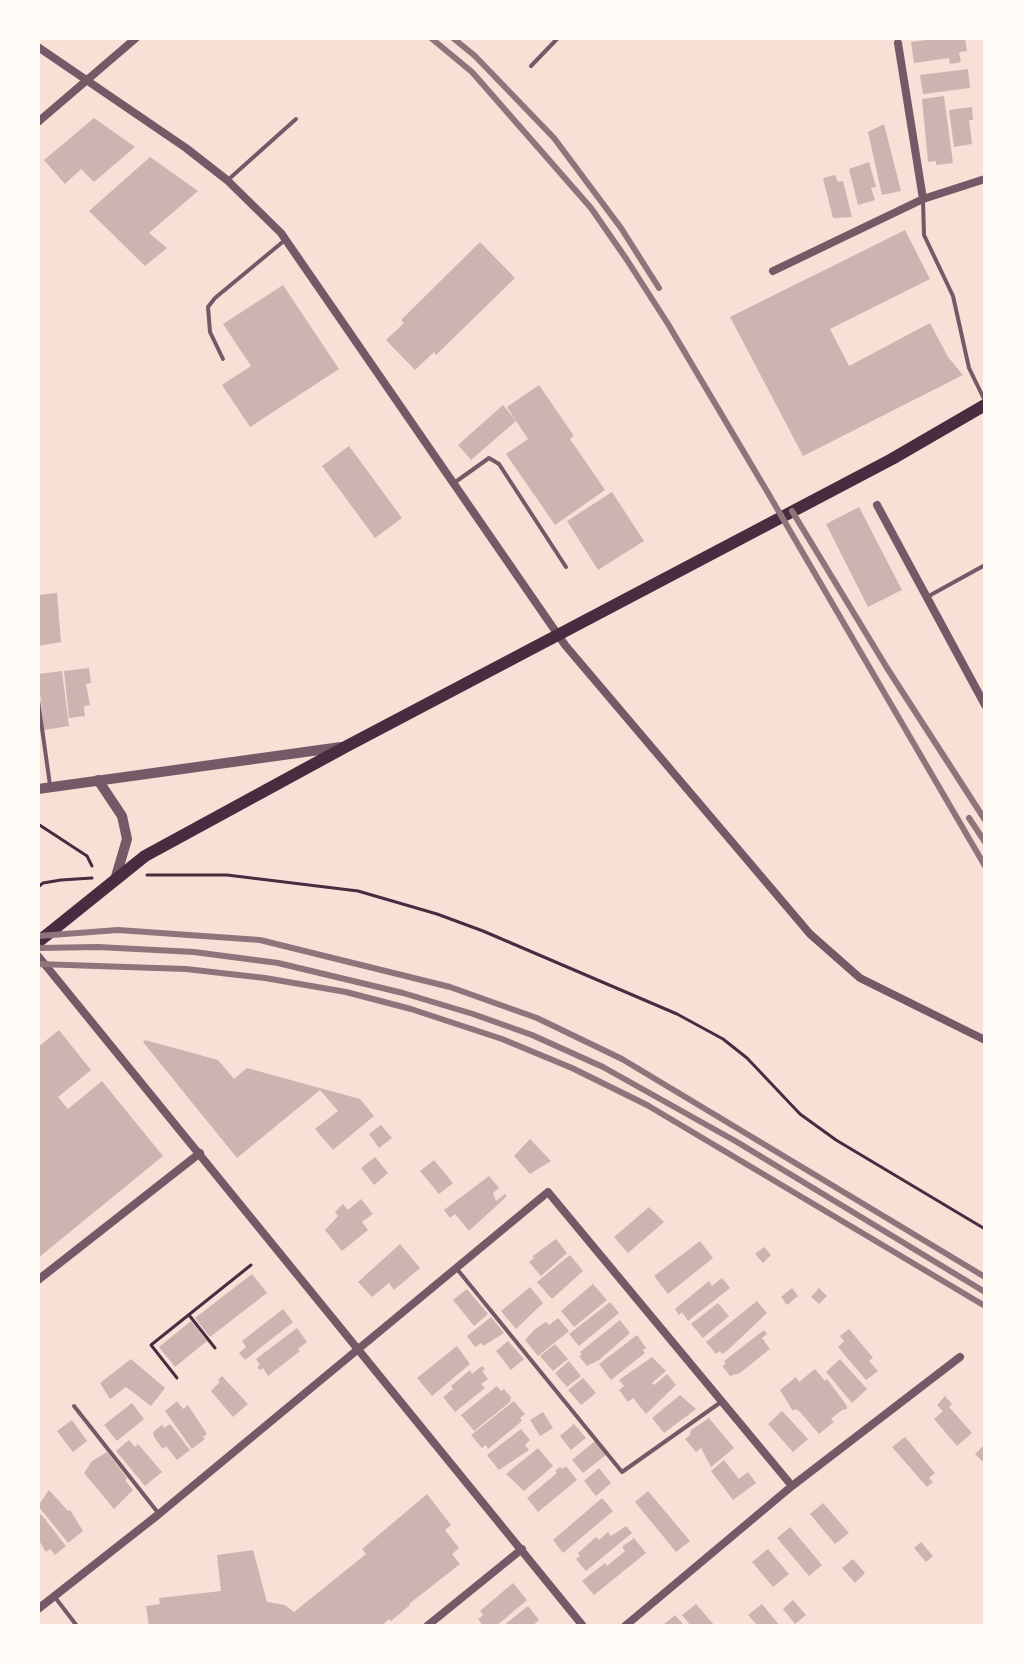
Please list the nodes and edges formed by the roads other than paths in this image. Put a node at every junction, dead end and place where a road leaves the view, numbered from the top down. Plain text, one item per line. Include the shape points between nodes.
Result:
1 (136, 38) edge
2 (558, 38) edge
3 (898, 43) dead end
4 (38, 47) edge
5 (531, 66) dead end
6 (86, 82) junction
7 (296, 119) dead end
8 (38, 122) edge
9 (985, 179) edge
10 (227, 180) junction
11 (923, 199) junction
12 (285, 240) junction
13 (773, 271) dead end
14 (223, 359) dead end
15 (985, 403) edge
16 (454, 483) junction
17 (877, 505) dead end
18 (985, 565) edge
19 (566, 567) dead end
20 (927, 597) junction
21 (38, 700) edge
22 (985, 705) edge
23 (347, 746) junction
24 (98, 780) junction
25 (50, 787) junction
26 (38, 789) edge
27 (108, 879) junction
28 (38, 942) edge
29 (38, 956) edge
30 (985, 1040) edge
31 (200, 1153) junction
32 (457, 1269) junction
33 (38, 1280) edge
34 (358, 1350) junction
35 (960, 1357) dead end
36 (721, 1402) junction
37 (74, 1406) dead end
38 (792, 1486) junction
39 (159, 1514) junction
40 (522, 1549) junction
41 (54, 1596) junction
42 (38, 1609) edge
43 (77, 1626) edge
44 (427, 1626) edge
45 (583, 1626) edge
46 (625, 1626) edge

1 - 6 street
2 - 5 lane
3 - 11 street
4 - 6 street
6 - 8 street
6 - 10 street
7 - 10 lane
9 - 11 street
10 - 12 street
11 - 13 street
11 - 15 lane via 924,235 953,296 969,368
12 - 14 lane via 208,307 210,332
12 - 16 street
15 - 23 main road via 892,459
16 - 19 lane via 489,458 499,464
16 - 30 street via 565,645 810,934 860,978
17 - 20 street
18 - 20 lane
20 - 22 street
21 - 25 lane
23 - 24 street
23 - 27 main road
24 - 25 street
24 - 27 street via 122,816 127,839
25 - 26 street
27 - 28 main road
29 - 31 street
31 - 33 street
31 - 34 street
32 - 34 street
32 - 36 lane via 622,1472
32 - 36 street via 548,1192
34 - 39 street
34 - 40 street
35 - 38 street
36 - 38 street
37 - 39 lane
38 - 46 street
39 - 41 street
40 - 44 street
40 - 45 street
41 - 42 street
41 - 43 lane

